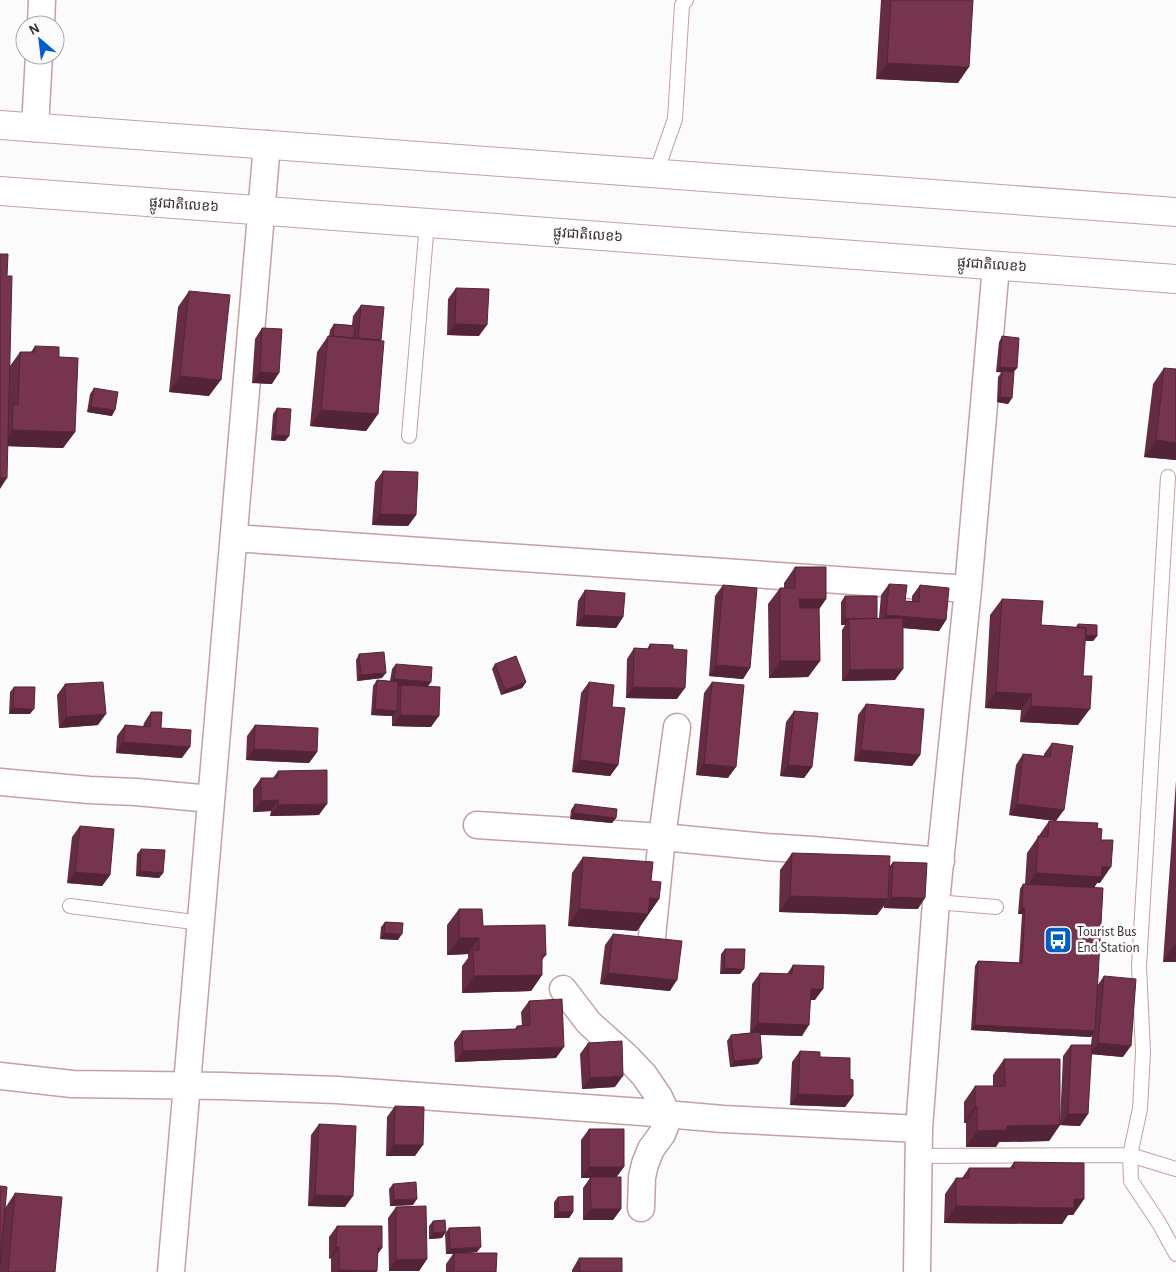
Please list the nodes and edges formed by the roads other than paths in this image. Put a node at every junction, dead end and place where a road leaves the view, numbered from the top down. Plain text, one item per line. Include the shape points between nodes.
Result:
1 (42, 0) edge
2 (686, 0) edge
3 (41, 15) edge
4 (38, 65) edge
5 (0, 125) edge
6 (34, 128) junction
7 (267, 144) junction
8 (656, 173) junction
9 (0, 191) edge
10 (262, 211) junction
11 (1176, 212) edge
12 (427, 223) junction
13 (996, 266) junction
14 (1176, 279) edge
15 (408, 436) dead end
16 (1154, 476) dead end
17 (1172, 477) edge
18 (234, 538) junction
19 (968, 589) junction
20 (677, 727) dead end
21 (0, 782) edge
22 (211, 799) junction
23 (477, 825) dead end
24 (662, 837) junction
25 (941, 861) junction
26 (936, 902) junction
27 (70, 906) dead end
28 (996, 908) dead end
29 (201, 923) junction
30 (651, 947) edge
31 (563, 989) dead end
32 (0, 1076) edge
33 (187, 1086) junction
34 (667, 1114) junction
35 (919, 1129) junction
36 (1130, 1155) junction
37 (918, 1156) junction
38 (1176, 1169) edge
39 (641, 1208) dead end
40 (1176, 1254) edge
41 (171, 1272) edge
42 (916, 1272) edge

1 - 3 street
2 - 8 lane via 682,5 675,119
4 - 6 street
5 - 6 highway
6 - 7 highway
7 - 8 highway
7 - 10 street
8 - 11 highway
9 - 10 highway, ផ្លូវជាតិលេខ៦
10 - 12 highway, ផ្លូវជាតិលេខ៦
10 - 18 street
12 - 13 highway, ផ្លូវជាតិលេខ៦
12 - 15 lane
13 - 14 highway, ផ្លូវជាតិលេខ៦
13 - 19 street
16 - 17 lane
17 - 36 lane via 1139,966 1143,1052 1140,1109
18 - 19 street
18 - 22 street
19 - 25 street
20 - 24 street
21 - 22 street
22 - 29 street
23 - 24 street
24 - 25 street
24 - 30 street
25 - 26 street
26 - 28 lane
26 - 35 street
27 - 29 lane
29 - 33 street
31 - 34 street via 589,1023 644,1075
32 - 33 street via 72,1084
33 - 34 street via 337,1090
33 - 41 street
34 - 35 street
34 - 39 street via 662,1134 645,1164
35 - 37 street
36 - 37 lane
36 - 38 lane
36 - 40 lane via 1132,1181
37 - 42 street

